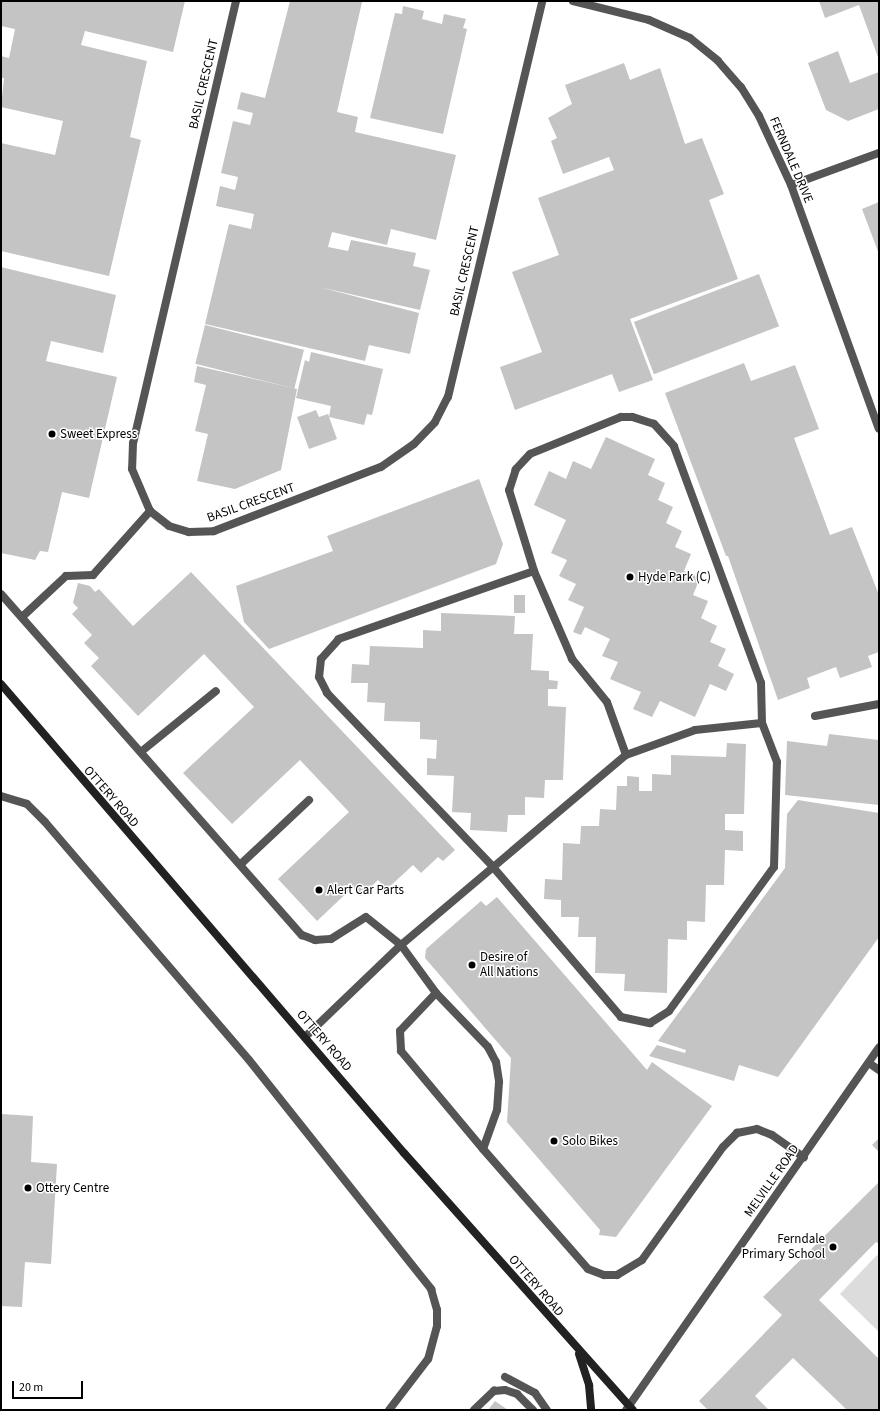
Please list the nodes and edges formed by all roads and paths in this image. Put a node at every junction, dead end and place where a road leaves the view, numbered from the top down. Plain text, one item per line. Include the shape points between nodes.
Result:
1 (236, 1) edge
2 (542, 1) edge
3 (573, 1) edge
4 (879, 153) edge
5 (791, 185) junction
6 (879, 429) edge
7 (150, 511) junction
8 (534, 571) junction
9 (1, 594) edge
10 (22, 617) junction
11 (1, 684) edge
12 (216, 691) dead end
13 (879, 704) edge
14 (815, 716) dead end
15 (762, 723) junction
16 (142, 751) junction
17 (626, 755) junction
18 (1, 796) edge
19 (309, 800) dead end
20 (242, 863) junction
21 (493, 867) junction
22 (401, 945) junction
23 (436, 993) junction
24 (305, 1037) junction
25 (879, 1048) edge
26 (869, 1063) junction
27 (879, 1070) edge
28 (483, 1149) junction
29 (804, 1158) junction
30 (579, 1352) junction
31 (505, 1377) dead end
32 (629, 1408) edge
33 (389, 1410) edge
34 (474, 1410) edge
35 (533, 1410) edge
36 (547, 1410) edge
37 (591, 1410) edge

1 - 7 street, BASIL CRESCENT via 133,443 132,469
2 - 7 street, BASIL CRESCENT via 448,397 435,422 414,444 381,467 214,531 189,532 169,526
3 - 5 street, FERNDALE DRIVE via 649,20 690,38 718,61 760,116
4 - 5 street
5 - 6 street, FERNDALE DRIVE
7 - 10 street via 93,575 66,576
8 - 15 street via 510,501 512,479 522,461 620,417 654,424 674,446 761,683
8 - 17 street via 572,659 607,702
8 - 21 street via 340,639 325,651 319,668 327,693
9 - 10 street
10 - 16 street
11 - 24 street, OTTERY ROAD
12 - 16 street
13 - 14 street
15 - 17 street via 695,730
15 - 21 street via 777,762 774,867 669,1011 660,1018 638,1023 621,1017
16 - 20 street
17 - 21 street
18 - 33 street via 27,804 45,822 249,1060 431,1289 437,1310 437,1326 428,1359
19 - 20 street
20 - 22 street via 308,938 331,939 366,917
21 - 22 street
22 - 23 street
22 - 24 street
23 - 28 street via 488,1047 496,1062 499,1082 497,1110
23 - 28 street via 400,1031 401,1051
24 - 30 street, OTTERY ROAD
25 - 26 street, MELVILLE ROAD
26 - 27 street
26 - 29 street, MELVILLE ROAD
28 - 29 street via 573,1256 588,1269 604,1275 617,1275 642,1260 722,1147 737,1133 757,1129 772,1135
29 - 32 street, MELVILLE ROAD
30 - 32 street, OTTERY ROAD
30 - 37 street via 589,1385
31 - 36 street via 535,1393
34 - 35 street via 494,1391 505,1390 517,1394

